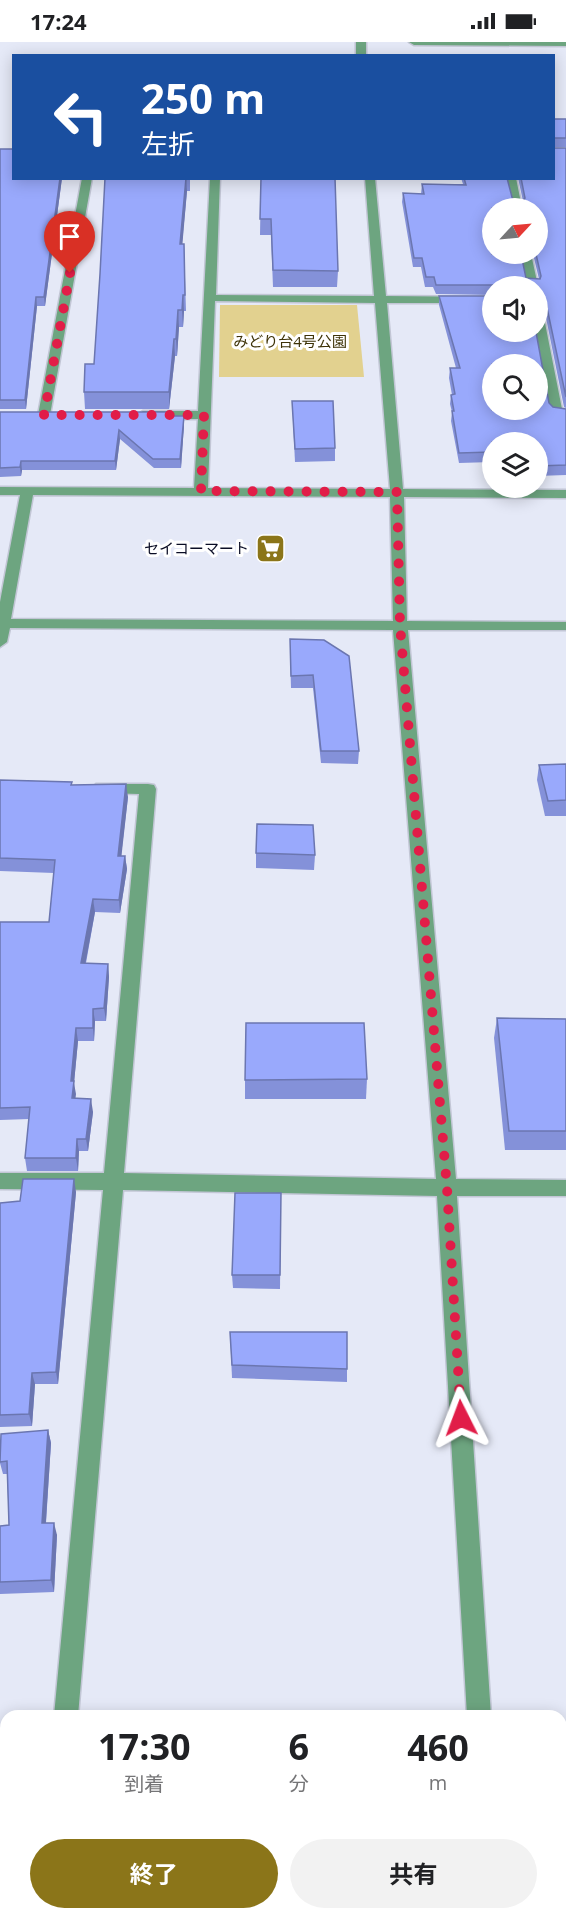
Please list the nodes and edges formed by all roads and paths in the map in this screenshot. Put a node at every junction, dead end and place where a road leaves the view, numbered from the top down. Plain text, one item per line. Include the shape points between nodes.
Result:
1 (414, 42) edge
2 (566, 43) edge
3 (87, 180) edge
4 (215, 180) edge
5 (370, 180) edge
6 (511, 180) edge
7 (515, 198) edge
8 (210, 298) junction
9 (380, 300) junction
10 (482, 300) edge
11 (543, 342) edge
12 (566, 413) edge
13 (44, 415) edge
14 (124, 415) edge
15 (204, 415) junction
16 (0, 491) edge
17 (27, 491) junction
18 (201, 491) junction
19 (397, 492) junction
20 (566, 494) edge
21 (2, 623) edge
22 (400, 625) junction
23 (566, 626) edge
24 (0, 642) edge
25 (91, 788) edge
26 (113, 1180) junction
27 (0, 1181) edge
28 (447, 1188) junction
29 (566, 1188) edge
30 (67, 1710) edge
31 (479, 1710) edge

1 - 2 street
3 - 13 street
4 - 8 street
5 - 9 street
6 - 7 street
8 - 9 street
8 - 15 street
9 - 10 street
9 - 19 street
11 - 12 street via 556,412
14 - 15 street
15 - 18 street
16 - 17 street
17 - 18 street
17 - 21 street
18 - 19 street
19 - 20 street
19 - 22 street
21 - 22 street
21 - 24 street
22 - 23 street
22 - 28 street
25 - 26 street via 148,789
26 - 27 street
26 - 28 street
26 - 30 street
28 - 29 street
28 - 31 street

